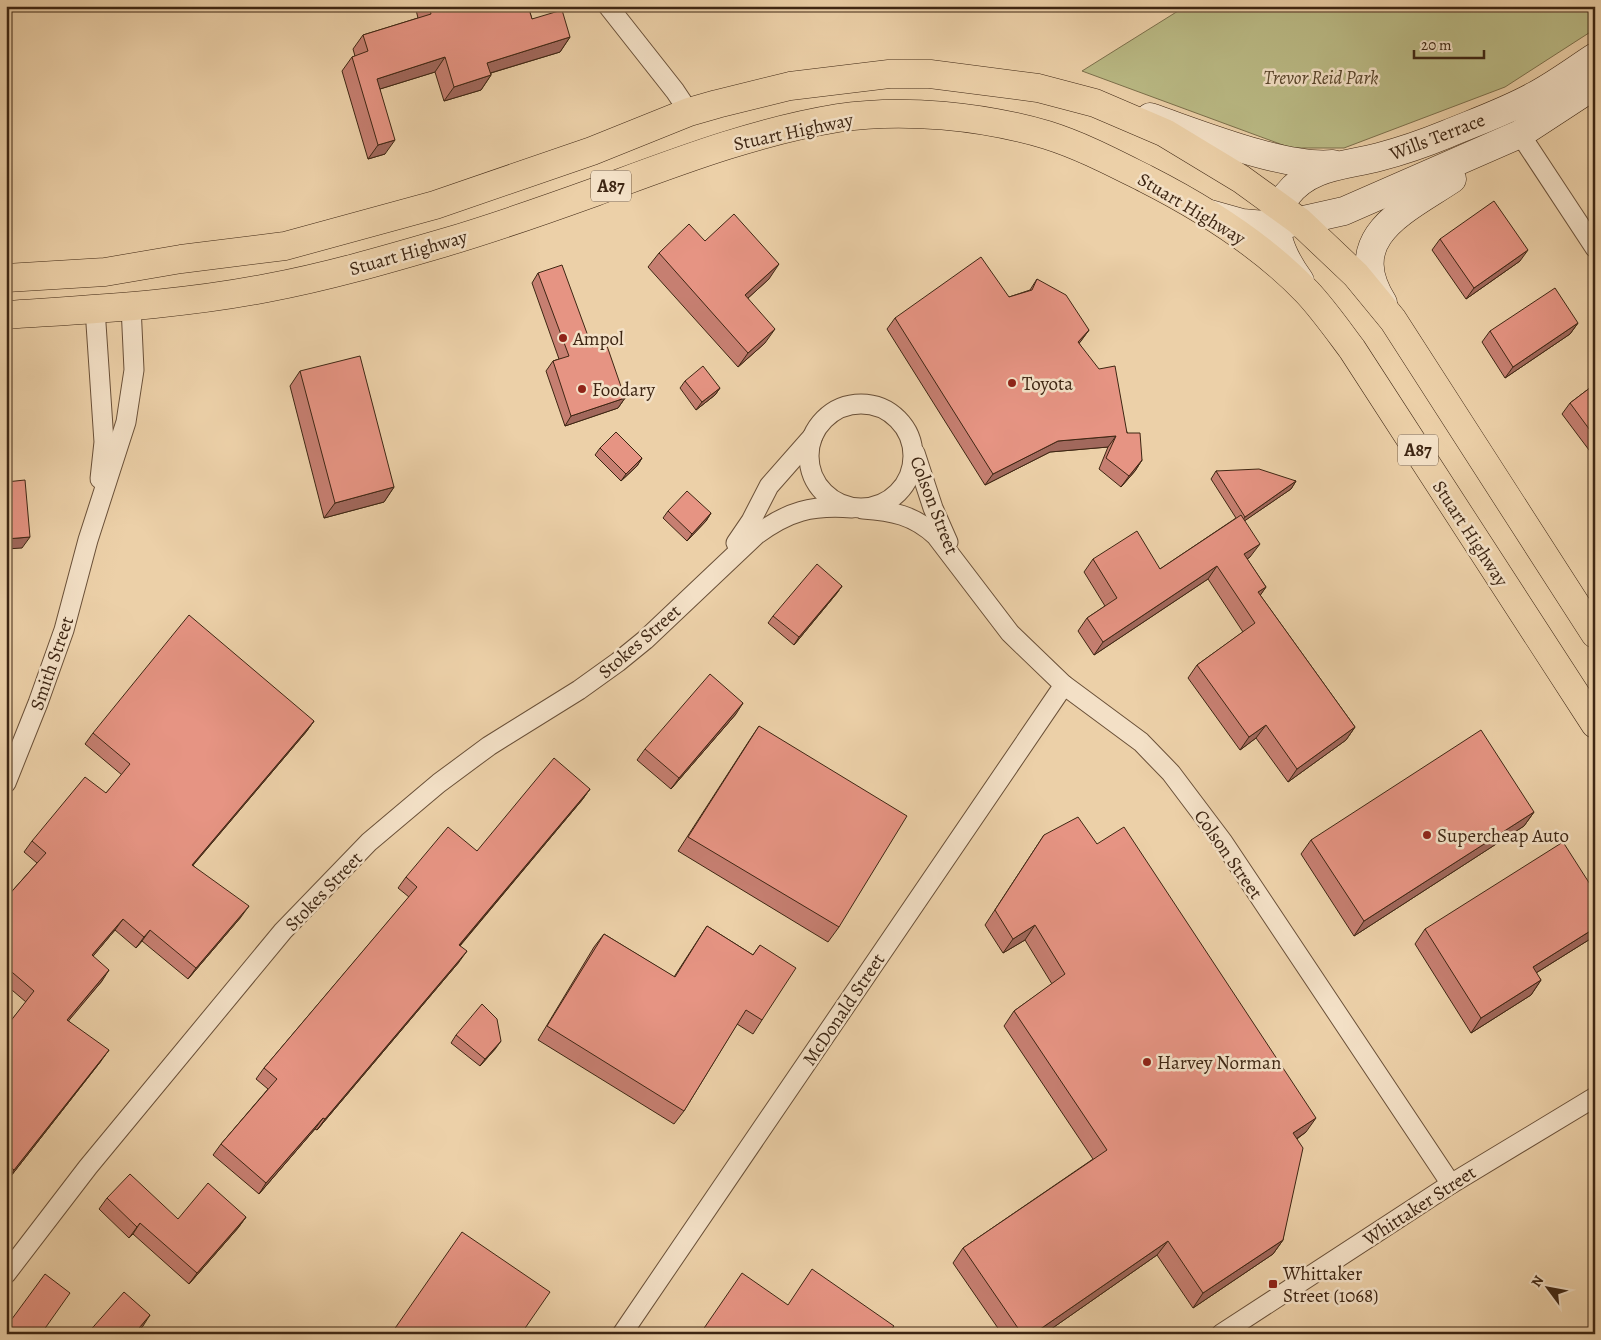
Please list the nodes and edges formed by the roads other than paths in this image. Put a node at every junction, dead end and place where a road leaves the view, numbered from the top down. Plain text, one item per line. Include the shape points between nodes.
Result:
1 (608, 6) edge
2 (1595, 57) edge
3 (1595, 85) edge
4 (1096, 103) junction
5 (1504, 110) junction
6 (688, 112) junction
7 (1520, 134) junction
8 (699, 153) junction
9 (1345, 163) junction
10 (1202, 211) junction
11 (1285, 218) junction
12 (1595, 248) edge
13 (126, 269) junction
14 (91, 273) junction
15 (6, 278) edge
16 (1308, 293) junction
17 (131, 306) junction
18 (94, 309) junction
19 (6, 315) edge
20 (1393, 320) junction
21 (814, 435) junction
22 (912, 444) junction
23 (857, 508) junction
24 (88, 540) junction
25 (959, 566) junction
26 (707, 579) junction
27 (1595, 634) edge
28 (1064, 685) junction
29 (1595, 724) edge
30 (6, 783) edge
31 (1595, 1097) edge
32 (1451, 1184) junction
33 (6, 1274) edge
34 (622, 1334) edge
35 (1221, 1334) edge

1 - 6 street
2 - 5 main road, Wills Terrace
3 - 7 main road, Wills Terrace
4 - 6 highway, Stuart Highway / A87 via 1038,88 981,79 889,74 790,86
4 - 9 main road via 1286,160 1310,164
4 - 11 highway, Stuart Highway / A87 via 1165,133 1241,179
5 - 7 main road
5 - 9 main road, Wills Terrace via 1403,151
6 - 8 highway
6 - 13 highway, Stuart Highway / A87 via 592,151 368,225 285,246
7 - 11 main road, Wills Terrace via 1344,211
7 - 12 street
7 - 20 main road via 1397,215 1372,244 1369,269 1373,288
8 - 10 highway, Stuart Highway / A87 via 841,118 950,116 1011,126 1082,148
8 - 17 highway, Stuart Highway / A87 via 446,242 330,275 265,289
9 - 11 main road, Wills Terrace via 1309,176 1287,194
10 - 11 main road via 1242,223
10 - 16 highway, Stuart Highway / A87 via 1289,274
11 - 16 main road via 1280,249
11 - 20 highway, Stuart Highway / A87 via 1356,275
13 - 14 highway, Stuart Highway / A87
13 - 17 highway
14 - 15 highway, Stuart Highway / A87
14 - 18 highway
16 - 29 highway, Stuart Highway / A87 via 1352,349
17 - 18 highway, Stuart Highway / A87
17 - 24 street, Smith Street via 134,347 130,405
18 - 19 highway, Stuart Highway / A87
18 - 24 street, Smith Street via 104,442
20 - 27 highway, Stuart Highway / A87
21 - 22 street via 819,424 840,408 865,404 889,412 900,421
21 - 23 street via 809,459 818,486 829,497
21 - 26 street via 770,486 751,521
22 - 23 street via 912,468 901,490 876,507
22 - 25 street, Colson Street via 933,508
23 - 25 street, Colson Street via 889,511 914,519 936,536
23 - 26 street, Colson Street via 814,507 784,516 756,535
24 - 30 street, Smith Street via 64,630
25 - 28 street, Colson Street via 1010,633
26 - 33 street, Stokes Street via 618,662 489,746 439,783 356,856 284,932 88,1167
28 - 32 street, Colson Street via 1141,742 1171,772 1223,842
28 - 34 street, McDonald Street
31 - 32 street, Whittaker Street
32 - 35 street, Whittaker Street

